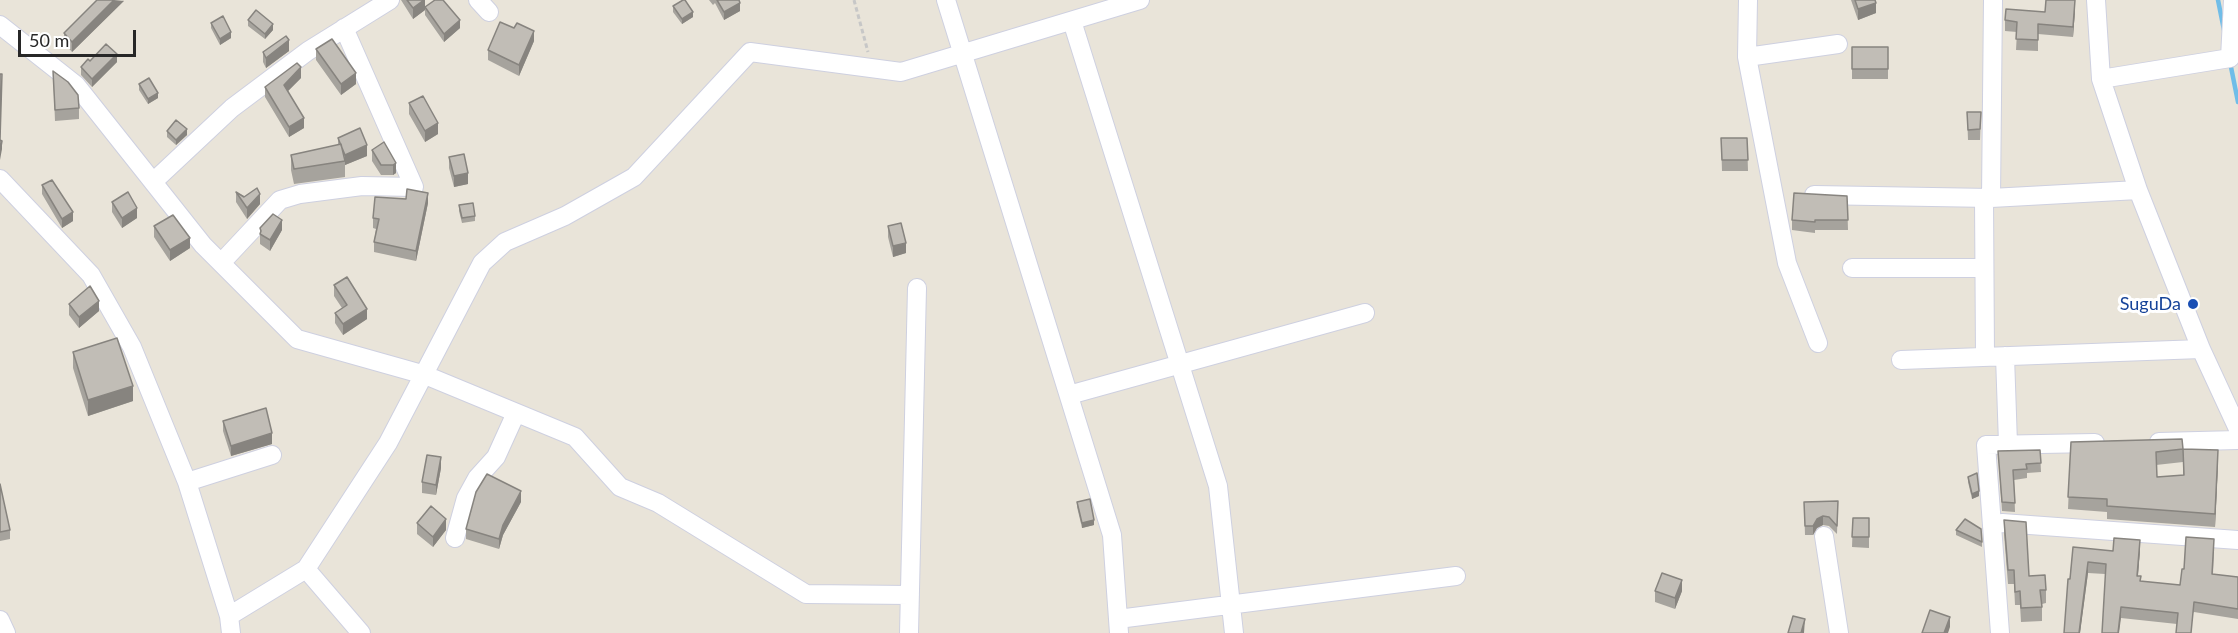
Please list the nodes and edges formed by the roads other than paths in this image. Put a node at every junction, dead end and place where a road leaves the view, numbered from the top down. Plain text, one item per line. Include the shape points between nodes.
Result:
1 (390, 0) edge
2 (946, 0) edge
3 (1140, 0) edge
4 (1748, 0) edge
5 (1993, 0) edge
6 (2096, 0) edge
7 (2233, 0) edge
8 (1072, 21) junction
9 (0, 25) edge
10 (344, 28) junction
11 (1838, 44) dead end
12 (2234, 45) edge
13 (963, 53) junction
14 (1747, 57) junction
15 (2101, 79) junction
16 (0, 179) edge
17 (153, 182) junction
18 (2138, 190) junction
19 (1814, 195) edge
20 (1987, 198) junction
21 (221, 263) junction
22 (1852, 268) dead end
23 (1984, 268) junction
24 (917, 288) dead end
25 (1365, 313) dead end
26 (1818, 343) dead end
27 (2201, 349) junction
28 (2005, 356) junction
29 (1985, 357) junction
30 (1901, 360) dead end
31 (1180, 364) junction
32 (425, 375) junction
33 (1069, 395) junction
34 (516, 412) junction
35 (2238, 429) edge
36 (2238, 440) edge
37 (2111, 442) edge
38 (2146, 442) edge
39 (2008, 444) junction
40 (272, 455) dead end
41 (187, 482) junction
42 (1992, 522) junction
43 (1824, 536) dead end
44 (455, 538) dead end
45 (2238, 540) edge
46 (306, 569) junction
47 (1456, 576) dead end
48 (910, 595) junction
49 (1231, 604) junction
50 (0, 620) edge
51 (230, 624) edge
52 (1119, 626) edge
53 (6, 633) edge
54 (361, 633) edge
55 (909, 633) edge
56 (1234, 633) edge
57 (1839, 633) edge
58 (2000, 633) edge

1 - 10 street
2 - 13 street
3 - 8 street
4 - 14 street
5 - 20 street
6 - 15 street
7 - 12 street
8 - 13 street
8 - 31 street
9 - 17 street via 76,85
10 - 17 street via 232,108
10 - 21 street via 414,187 362,186 280,200
11 - 14 street
12 - 15 street via 2230,58
13 - 32 street via 901,72 750,52 634,177 565,216 505,242 482,263
13 - 33 street
14 - 26 street via 1787,263
15 - 18 street
16 - 41 street via 91,275 132,347
17 - 21 street
18 - 20 street
18 - 27 street
19 - 20 street
20 - 23 street
21 - 32 street via 297,339
22 - 23 street
23 - 29 street
24 - 48 street
25 - 31 street
27 - 28 street
27 - 35 street
28 - 29 street
28 - 39 street
29 - 30 street
31 - 33 street
31 - 49 street via 1218,486
32 - 34 street
32 - 46 street via 388,443
33 - 52 street via 1112,535
34 - 44 street via 496,457 466,498
34 - 48 street via 575,436 620,487 658,503 806,594
36 - 38 street
37 - 39 street
39 - 42 street via 1986,445
40 - 41 street
41 - 51 street
42 - 45 street
42 - 58 street
43 - 57 street
46 - 51 street
46 - 54 street
47 - 49 street
48 - 55 street
49 - 52 street
49 - 56 street
50 - 53 street

